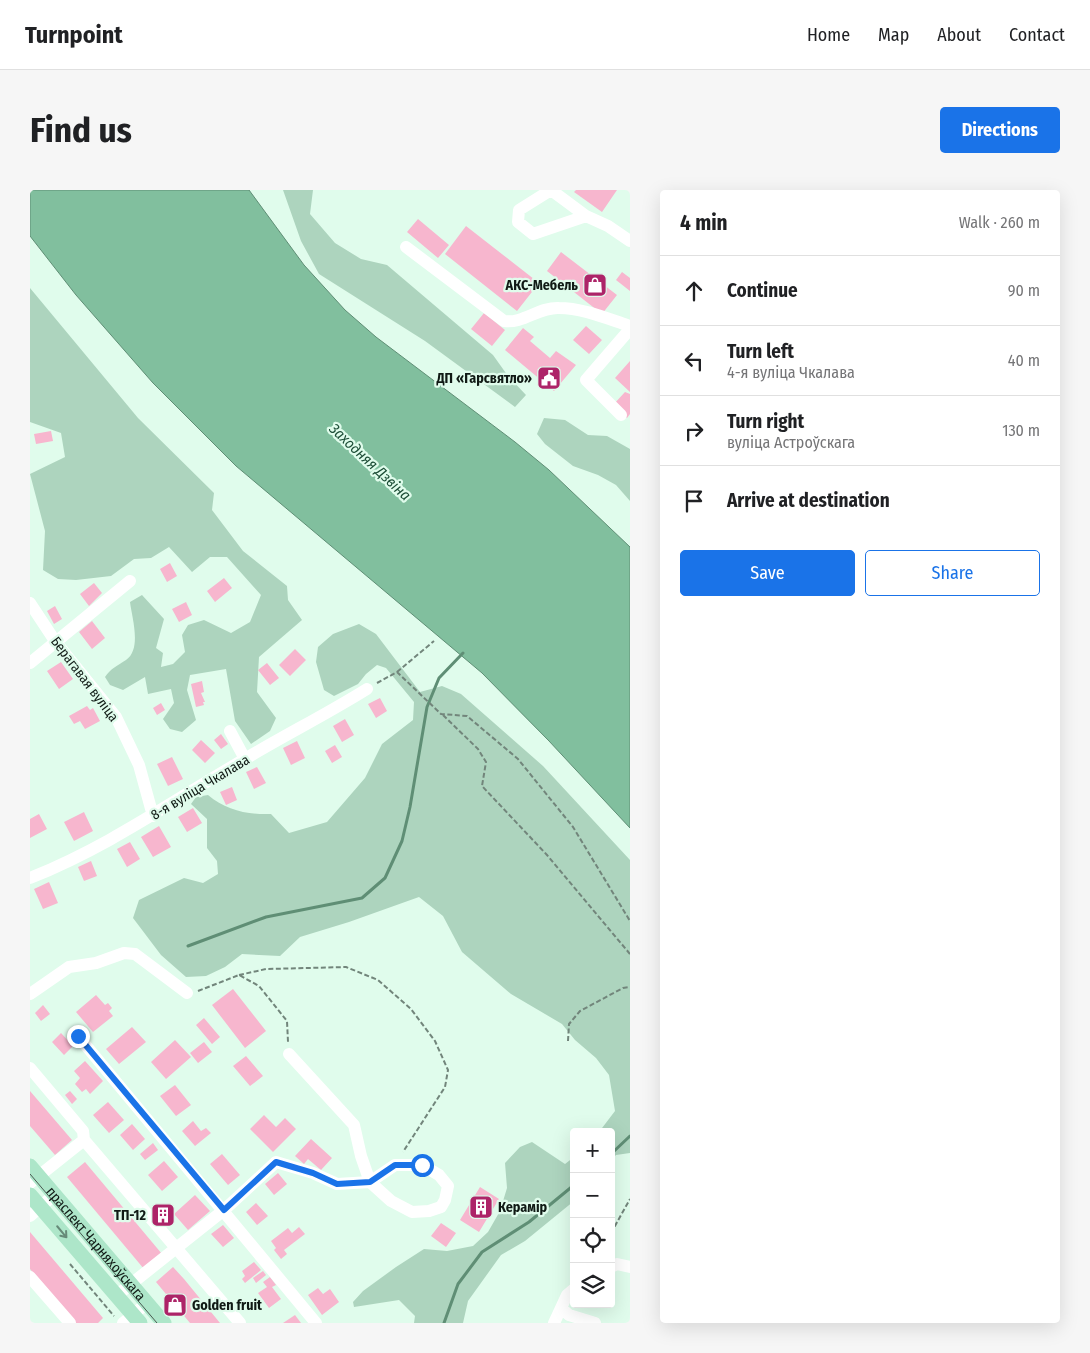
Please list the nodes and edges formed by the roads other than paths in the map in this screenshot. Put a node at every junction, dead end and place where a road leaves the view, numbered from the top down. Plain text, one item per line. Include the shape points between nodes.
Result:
1 (551, 190) edge
2 (586, 216) junction
3 (630, 242) edge
4 (406, 247) dead end
5 (630, 328) edge
6 (621, 415) dead end
7 (130, 581) dead end
8 (30, 603) edge
9 (56, 641) junction
10 (30, 663) edge
11 (367, 689) road end
12 (230, 731) dead end
13 (245, 759) junction
14 (153, 816) junction
15 (30, 878) edge
16 (186, 993) road end
17 (30, 994) edge
18 (78, 1036) dead end
19 (289, 1054) road end
20 (30, 1068) edge
21 (84, 1140) junction
22 (33, 1175) edge
23 (370, 1182) junction
24 (54, 1194) junction
25 (30, 1195) edge
26 (224, 1210) junction
27 (35, 1211) edge
28 (177, 1248) junction
29 (615, 1265) edge
30 (630, 1267) edge
31 (30, 1276) edge
32 (131, 1284) junction
33 (570, 1293) edge
34 (116, 1296) junction
35 (146, 1303) junction
36 (561, 1308) junction
37 (127, 1319) edge
38 (586, 1322) edge
39 (70, 1323) edge
40 (164, 1323) edge
41 (240, 1323) edge
42 (316, 1323) edge
43 (554, 1323) edge

1 - 2 street
1 - 2 street via 519,210 518,222 533,234
2 - 3 street via 608,226
4 - 5 street via 504,321 513,322 541,310 559,308 580,311
5 - 6 street via 586,380
7 - 9 street
8 - 9 street, Берагавая вуліца
9 - 10 street
9 - 14 street, Берагавая вуліца via 116,717 139,765
11 - 13 street, 8-я вуліца Чкалава
12 - 13 street
13 - 14 street, 8-я вуліца Чкалава
14 - 15 street, 8-я вуліца Чкалава via 101,847
16 - 17 street via 136,954 124,953 70,968
18 - 26 street
19 - 23 street via 354,1125
20 - 21 street via 83,1130
21 - 22 street
21 - 28 street
22 - 24 main road, праспект Чарняхоўскага
23 - 23 street via 395,1165 422,1165 448,1186 446,1200 441,1207 412,1212 391,1201
23 - 26 street via 337,1184 276,1162
24 - 27 street
24 - 32 main road, праспект Чарняхоўскага
25 - 27 main road, праспект Чарняхоўскага
26 - 28 street
26 - 42 street
27 -> 34 main road, праспект Чарняхоўскага
28 - 32 street
28 - 41 street
29 - 30 street
31 - 39 street
32 - 34 street
32 - 35 main road, праспект Чарняхоўскага
33 - 36 street
34 - 37 main road, праспект Чарняхоўскага
35 - 37 street
35 - 40 main road, праспект Чарняхоўскага
36 - 38 street
36 - 43 street

